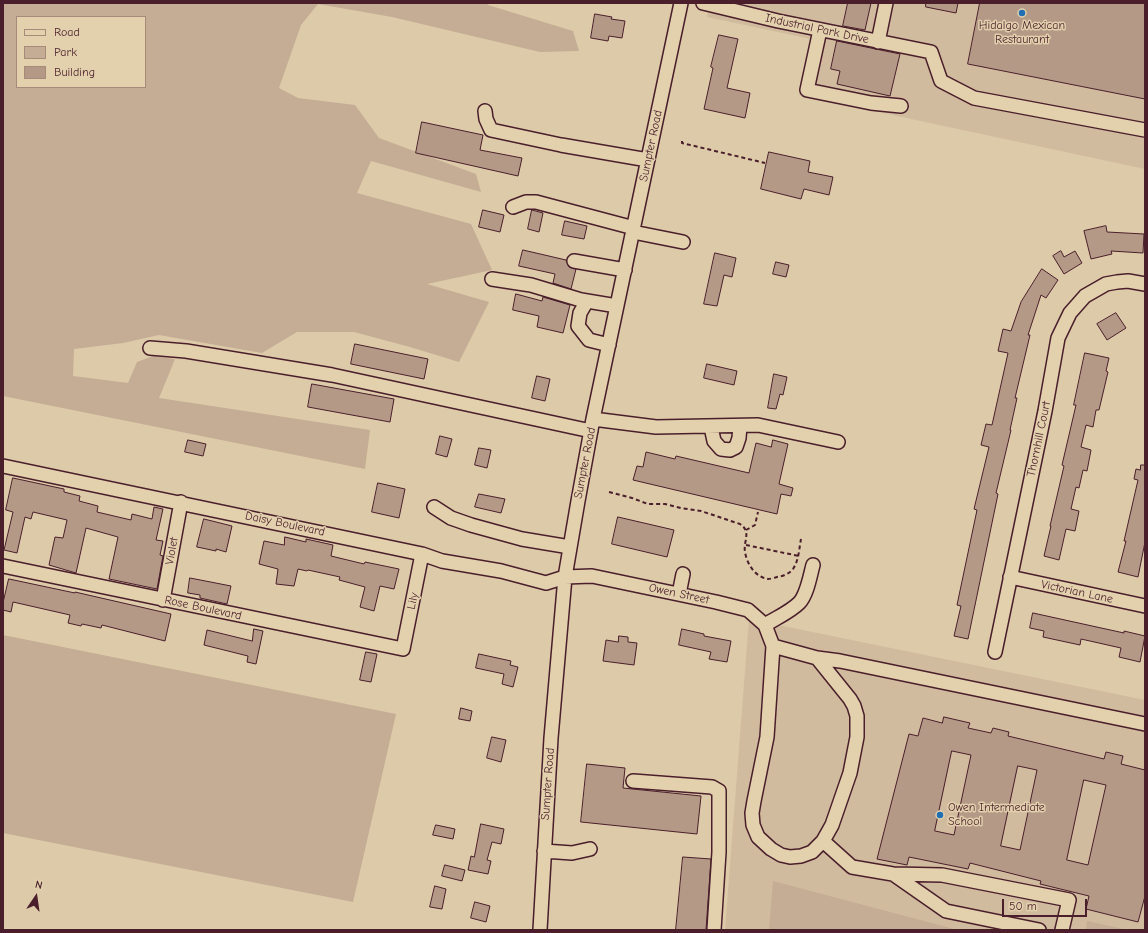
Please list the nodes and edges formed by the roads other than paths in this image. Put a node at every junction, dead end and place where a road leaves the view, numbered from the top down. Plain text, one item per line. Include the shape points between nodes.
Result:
1 (681, 3) edge
2 (703, 3) edge
3 (886, 3) edge
4 (820, 30) junction
5 (878, 42) junction
6 (901, 106) dead end
7 (485, 111) dead end
8 (1145, 130) edge
9 (648, 160) junction
10 (513, 207) dead end
11 (634, 230) junction
12 (683, 242) dead end
13 (574, 261) dead end
14 (625, 270) junction
15 (492, 279) dead end
16 (1145, 284) edge
17 (587, 301) junction
18 (617, 306) junction
19 (609, 345) junction
20 (150, 348) dead end
21 (592, 425) junction
22 (740, 426) junction
23 (711, 427) junction
24 (838, 442) dead end
25 (3, 466) edge
26 (181, 502) junction
27 (434, 507) dead end
28 (570, 547) junction
29 (422, 554) junction
30 (813, 565) dead end
31 (3, 566) edge
32 (684, 574) dead end
33 (565, 577) junction
34 (1010, 577) junction
35 (679, 594) junction
36 (163, 600) junction
37 (1145, 606) edge
38 (765, 625) junction
39 (773, 646) junction
40 (403, 649) joint
41 (995, 652) dead end
42 (817, 658) junction
43 (1145, 724) edge
44 (633, 780) dead end
45 (823, 841) junction
46 (590, 849) dead end
47 (544, 851) junction
48 (893, 874) junction
49 (540, 930) edge
50 (714, 930) edge
51 (1039, 930) edge
52 (1062, 930) edge

1 - 9 street, Sumpter Road
2 - 4 street, Industrial Park Drive
3 - 5 street
4 - 5 street, Industrial Park Drive
4 - 6 street via 807,90 870,103
5 - 8 street, Industrial Park Drive via 931,52 941,82 974,98
7 - 9 street via 491,130
9 - 11 street, Sumpter Road
10 - 11 street via 526,202 536,202
11 - 12 street
11 - 14 street, Sumpter Road
13 - 14 street
14 - 18 street, Sumpter Road
15 - 17 street via 531,285
16 - 34 street, Thornhill Court via 1128,281 1106,284 1085,296 1070,313 1058,338
17 - 18 street
17 - 19 street via 580,313 578,326 590,340
18 - 19 street, Sumpter Road
19 - 21 street, Sumpter Road
20 - 21 street via 186,351 332,375
21 - 23 street
21 - 28 street, Sumpter Road
22 - 23 street
22 - 23 street via 736,447 730,450 721,449 714,441
22 - 24 street via 758,425
25 - 26 street, Daisy Boulevard
26 - 29 street, Daisy Boulevard
26 - 36 street, Violet
27 - 28 street via 451,518 471,525 522,539
28 - 33 street, Sumpter Road
29 - 33 street, Daisy Boulevard via 442,561 546,582
29 - 40 street, Lily
30 - 38 street via 800,602
31 - 36 street, Rose Boulevard
32 - 35 street
33 - 35 street, Owen Street via 592,576
33 - 47 street, Sumpter Road
34 - 37 street, Victorian Lane
34 - 41 street, Thornhill Court
35 - 38 street, Owen Street via 748,610
36 - 40 street, Rose Boulevard
38 - 39 street, Owen Street
39 - 42 street
39 - 45 street via 767,737 752,813 753,825 758,836 781,855 801,856 812,852
42 - 43 street
42 - 45 street via 850,699 857,716 857,737 850,773 834,819
44 - 50 street via 712,787 719,791 719,852
45 - 48 street via 852,867
46 - 47 street via 572,853
47 - 49 street, Sumpter Road
48 - 51 street via 946,912
48 - 52 street via 942,875 1069,900

